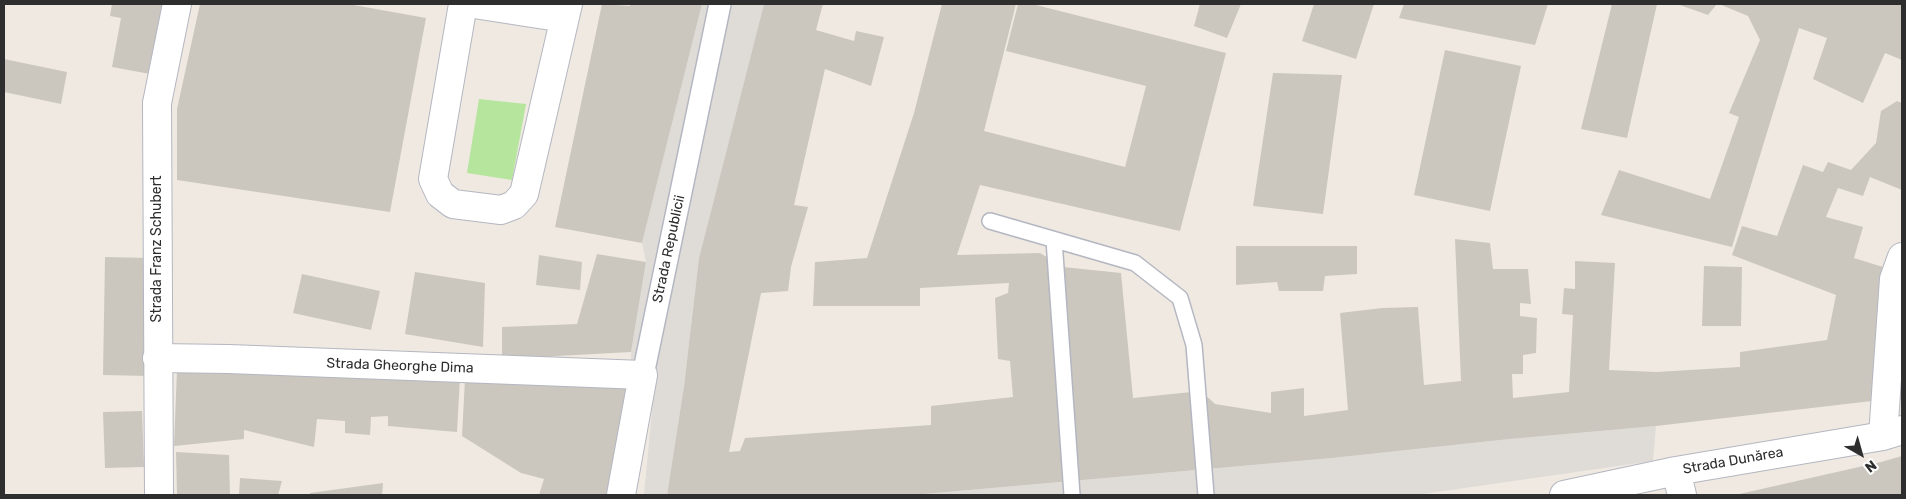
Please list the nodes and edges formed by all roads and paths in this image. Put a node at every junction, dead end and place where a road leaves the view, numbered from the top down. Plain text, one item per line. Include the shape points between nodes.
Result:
1 (177, 4) edge
2 (463, 4) edge
3 (474, 4) edge
4 (720, 4) edge
5 (566, 11) edge
6 (990, 221) dead end
7 (1054, 240) junction
8 (1902, 256) edge
9 (157, 358) junction
10 (644, 375) junction
11 (1893, 433) edge
12 (1679, 483) edge
13 (159, 495) edge
14 (621, 495) edge
15 (1072, 495) edge
16 (1206, 495) edge
17 (1564, 495) edge

1 - 9 street, Strada Franz Schubert via 157,102
2 - 5 street via 433,179 440,194 453,204 501,210 514,205 524,194
3 - 5 street
4 - 10 street, Strada Republicii
6 - 7 lane
7 - 15 lane
7 - 16 lane via 1135,263 1180,298 1194,345
8 - 11 street via 1894,279
9 - 10 street, Strada Gheorghe Dima
9 - 13 street, Strada Franz Schubert
10 - 14 street, Strada Republicii
11 - 12 street, Strada Dunărea
12 - 17 street, Strada Dunărea

